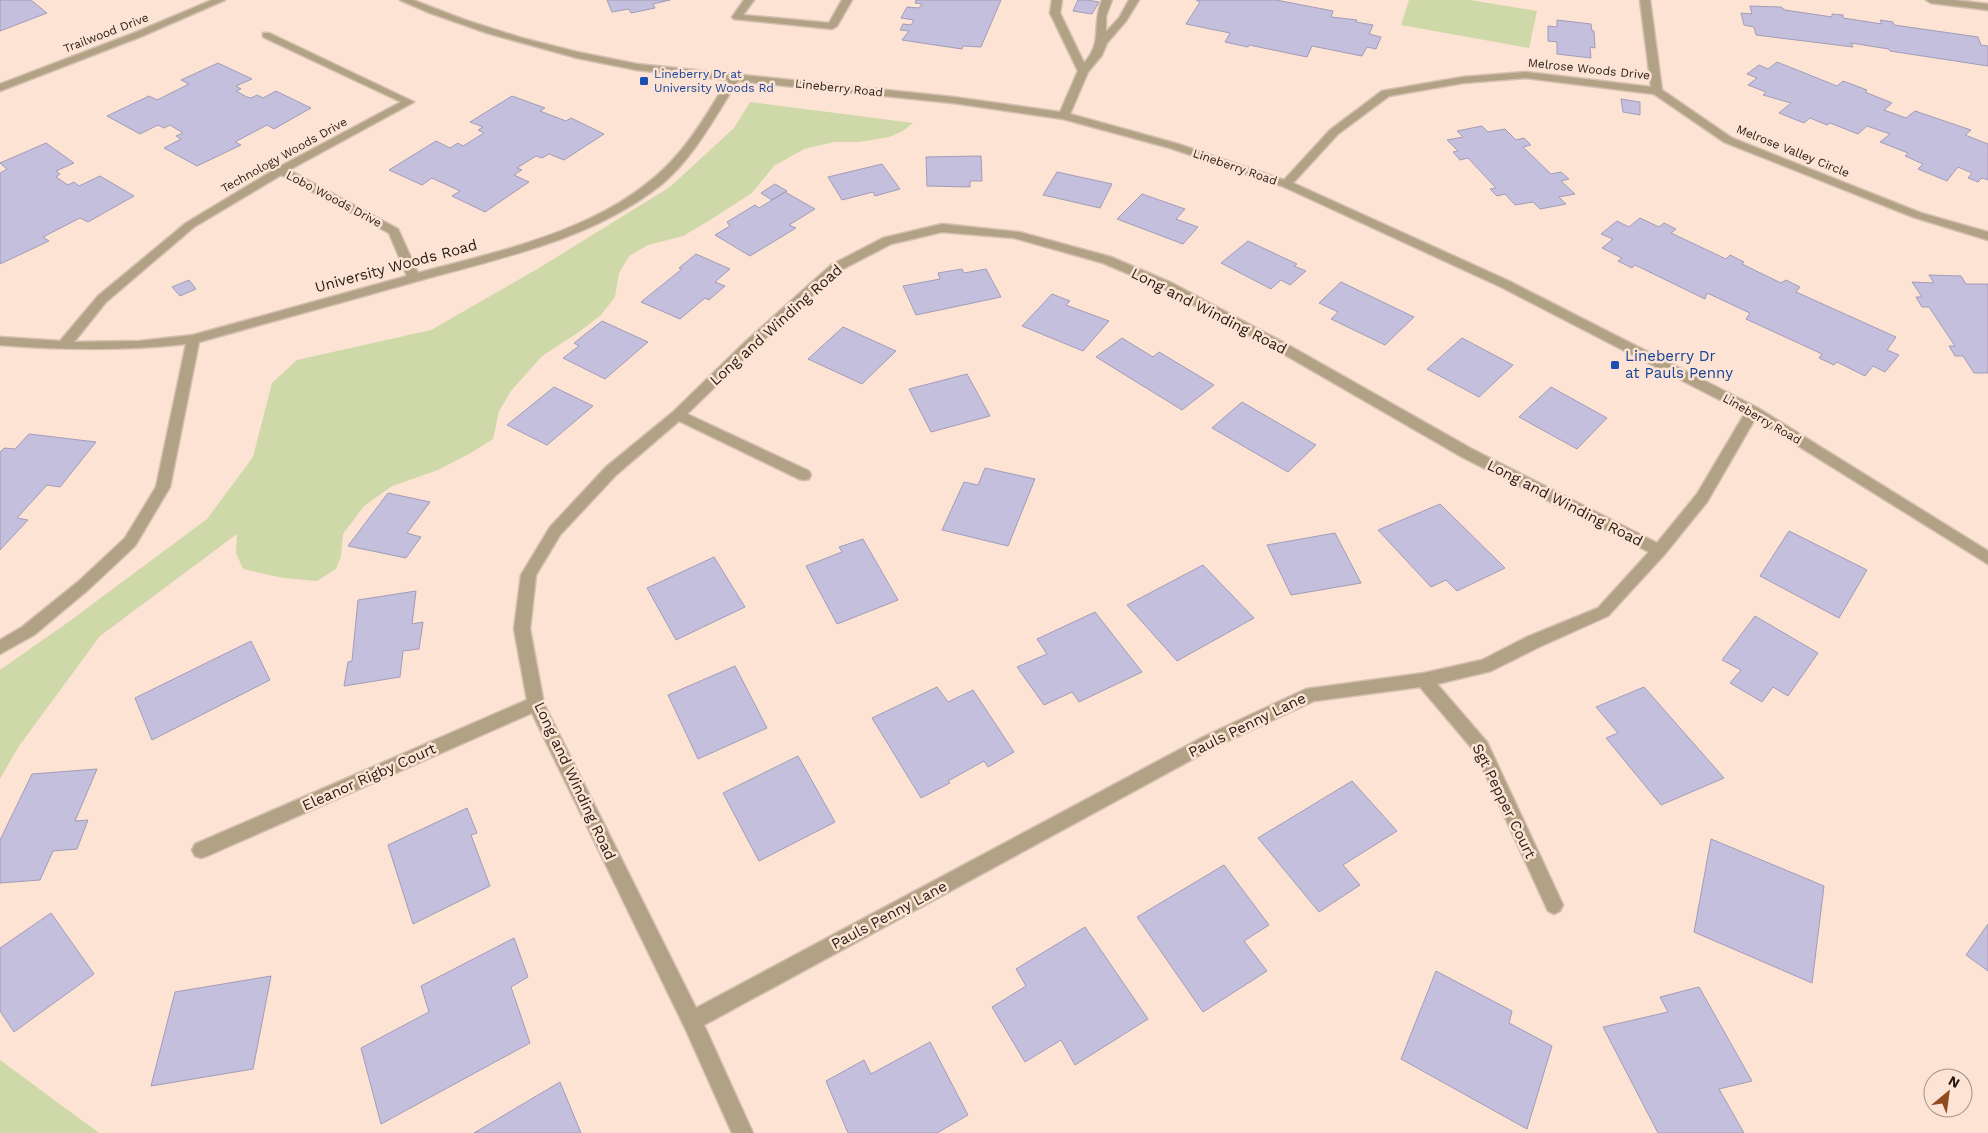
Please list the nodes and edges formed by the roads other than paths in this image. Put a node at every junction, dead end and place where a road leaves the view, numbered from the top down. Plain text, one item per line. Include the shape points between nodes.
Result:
1 (220, 0) edge
2 (405, 0) edge
3 (749, 0) edge
4 (847, 0) edge
5 (1057, 0) edge
6 (1107, 0) edge
7 (1134, 0) edge
8 (1645, 0) edge
9 (1931, 0) edge
10 (1988, 7) edge
11 (266, 35) dead end
12 (1102, 42) junction
13 (1082, 71) junction
14 (734, 78) junction
15 (0, 88) edge
16 (1657, 91) junction
17 (1064, 116) junction
18 (281, 170) junction
19 (1286, 184) junction
20 (1988, 236) edge
21 (414, 278) junction
22 (192, 339) junction
23 (0, 341) edge
24 (62, 346) junction
25 (1753, 411) junction
26 (678, 415) junction
27 (804, 475) dead end
28 (1659, 551) junction
29 (1988, 558) edge
30 (0, 648) edge
31 (1424, 680) junction
32 (536, 704) junction
33 (201, 850) dead end
34 (1554, 905) dead end
35 (692, 1021) junction
36 (743, 1133) edge

1 - 15 street, Trailwood Drive via 137,36
2 - 14 street, Lineberry Road via 514,40 588,59
3 - 4 street via 737,17 832,26
5 - 13 street via 1054,14
6 - 12 street via 1099,25
7 - 12 street via 1123,19
8 - 16 street
9 - 10 street
11 - 18 street, Technology Woods Drive via 409,102
12 - 13 street via 1097,55
13 - 17 street
14 - 17 street, Lineberry Road via 953,100
14 - 21 street, University Woods Road via 681,158 658,182 629,201 575,231
16 - 19 street, Melrose Woods Drive via 1526,75 1464,80 1386,93 1334,132
16 - 20 street, Melrose Valley Circle via 1728,140 1917,215
17 - 19 street, Lineberry Road via 1174,146
18 - 21 street, Lobo Woods Drive via 394,231
18 - 24 street, Technology Woods Drive via 190,225 102,299
19 - 25 street, Lineberry Road via 1505,284
21 - 22 street, University Woods Road
22 - 24 street, University Woods Road via 140,345
22 - 30 street via 163,487 130,542 28,631
23 - 24 street, University Woods Road
25 - 28 street, Pauls Penny Lane via 1702,498
25 - 29 street, Lineberry Road
26 - 27 street
26 - 28 street, Long and Winding Road via 835,268 886,241 942,228 1015,235 1107,260 1168,286 1467,453
26 - 32 street, Long and Winding Road via 611,471 555,531 529,575 522,628
28 - 31 street, Pauls Penny Lane via 1603,612 1485,666
31 - 34 street, Sgt Pepper Court via 1481,747
31 - 35 street, Pauls Penny Lane via 1312,694 1226,734
32 - 33 street, Eleanor Rigby Court
32 - 35 street, Long and Winding Road
35 - 36 street, Long and Winding Road

